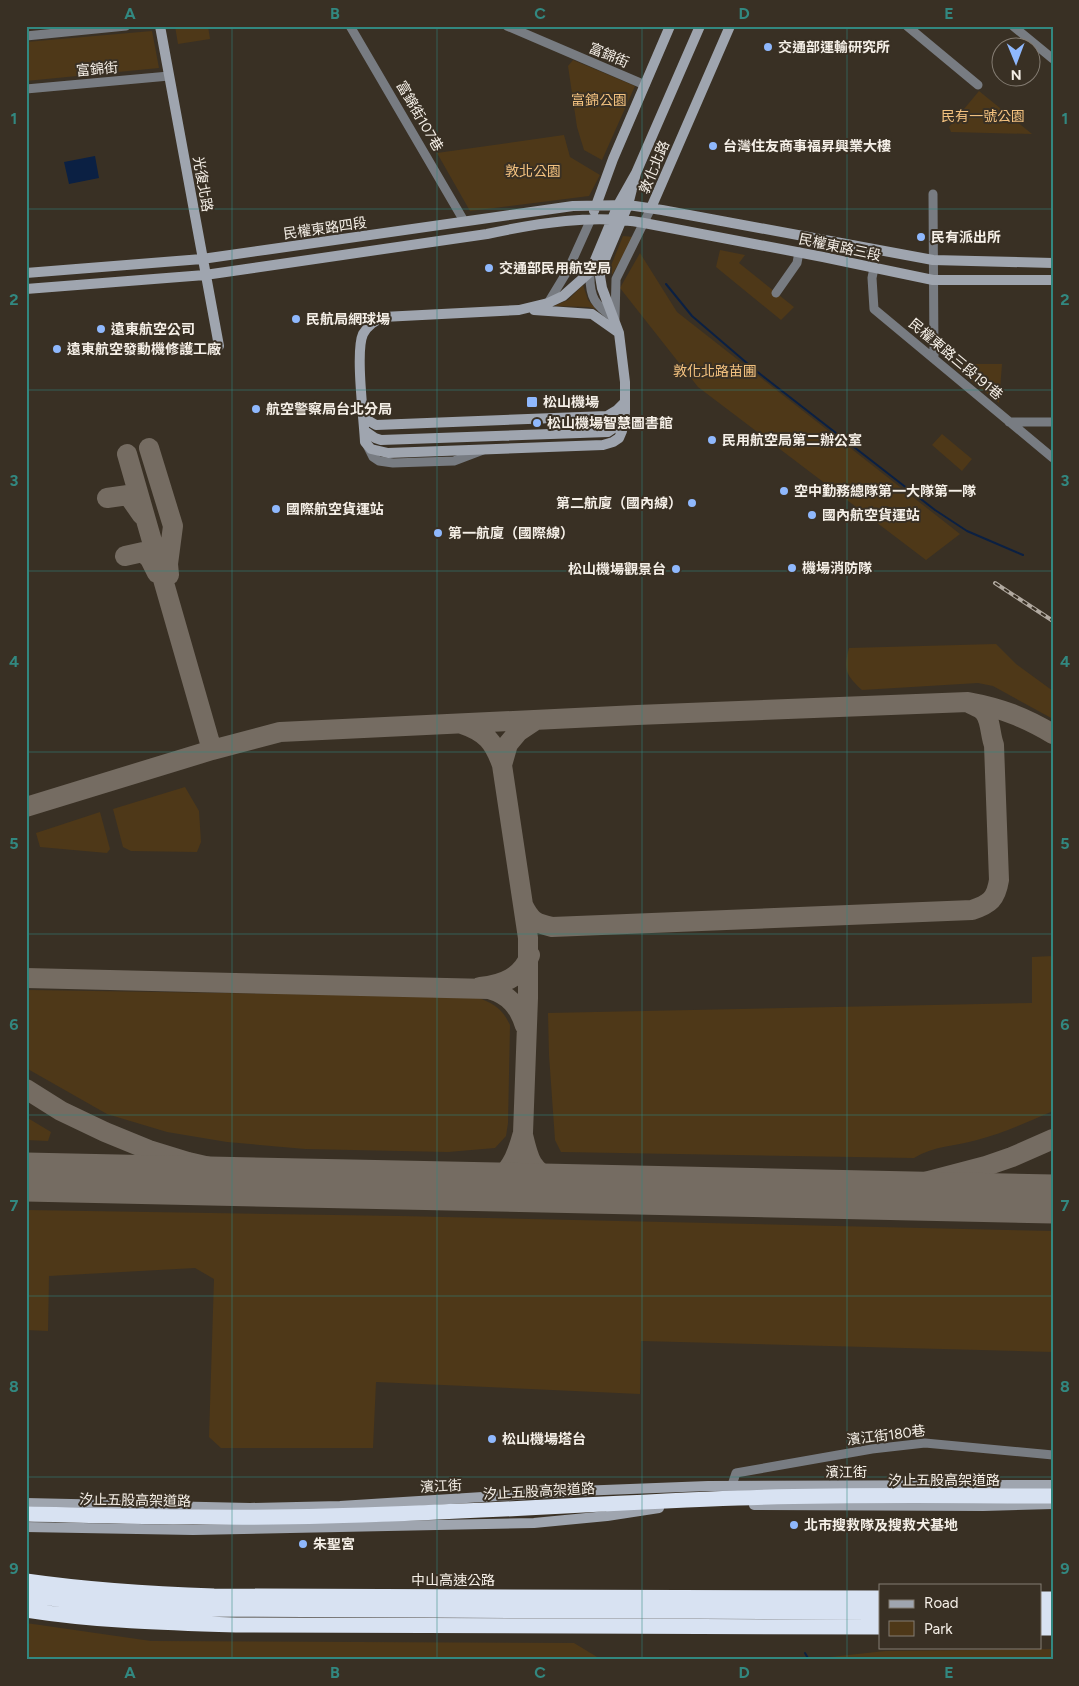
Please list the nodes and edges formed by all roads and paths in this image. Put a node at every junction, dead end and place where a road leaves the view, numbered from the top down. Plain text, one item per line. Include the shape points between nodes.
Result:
1 (126, 26) edge
2 (160, 26) edge
3 (350, 26) edge
4 (507, 26) edge
5 (670, 26) edge
6 (700, 26) edge
7 (730, 26) edge
8 (907, 26) edge
9 (1013, 26) edge
10 (26, 36) edge
11 (1053, 60) edge
12 (169, 76) junction
13 (645, 85) junction
14 (978, 85) dead end
15 (26, 89) edge
16 (933, 194) dead end
17 (596, 205) junction
18 (623, 205) junction
19 (652, 208) junction
20 (591, 219) junction
21 (622, 219) junction
22 (611, 220) junction
23 (464, 221) junction
24 (644, 223) junction
25 (799, 252) junction
26 (202, 259) junction
27 (1053, 262) edge
28 (933, 263) junction
29 (874, 268) junction
30 (590, 272) junction
31 (26, 273) edge
32 (205, 275) junction
33 (933, 280) junction
34 (1053, 280) edge
35 (26, 289) edge
36 (776, 293) dead end
37 (548, 303) junction
38 (519, 310) junction
39 (616, 320) junction
40 (619, 333) junction
41 (219, 346) dead end
42 (937, 360) junction
43 (624, 402) junction
44 (364, 414) junction
45 (624, 421) junction
46 (1009, 422) junction
47 (1053, 422) edge
48 (365, 431) junction
49 (1053, 458) edge
50 (1053, 1455) edge
51 (1053, 1481) edge
52 (1053, 1485) edge
53 (732, 1486) junction
54 (1036, 1486) junction
55 (578, 1491) junction
56 (1053, 1496) edge
57 (26, 1504) edge
58 (1053, 1504) edge
59 (986, 1506) junction
60 (1053, 1509) edge
61 (26, 1514) edge
62 (578, 1519) junction
63 (26, 1527) edge
64 (26, 1581) edge
65 (26, 1595) edge
66 (879, 1598) edge
67 (26, 1610) edge
68 (879, 1612) edge
69 (879, 1627) edge

1 - 10 street
2 - 12 main road, 光復北路
3 - 23 street, 富錦街107巷
4 - 13 street, 富錦街
5 - 13 main road
6 - 18 main road, 敦化北路
7 - 19 main road, 敦化北路
8 - 14 street
9 - 11 street
12 - 15 street, 富錦街
12 - 26 main road, 光復北路
13 - 17 main road
16 - 28 street
17 - 18 main road, 民權東路四段
17 - 20 main road
17 - 23 main road, 民權東路四段
18 - 19 main road, 民權東路三段
18 - 21 main road, 敦化北路
18 - 22 main road, 敦化北路
19 - 24 street, 敦化北路
19 - 28 main road, 民權東路三段
20 - 22 main road
20 - 32 main road
20 - 37 street via 568,270
21 - 22 main road
21 - 24 main road, 民權東路三段
21 - 39 main road, 敦化北路 via 600,276
22 - 30 main road, 敦化北路
23 - 26 main road, 民權東路四段
24 - 25 main road, 民權東路三段
24 - 39 street, 敦化北路 via 616,279
25 - 29 main road, 民權東路三段
25 - 36 street via 797,263
26 - 31 main road, 民權東路四段
26 - 32 main road, 光復北路
27 - 28 main road, 民權東路三段
28 - 33 street
29 - 33 main road, 民權東路三段
29 - 42 street, 民權東路三段191巷 via 874,309
30 - 37 main road, 敦化北路 via 563,296
30 - 39 street, 敦化北路 via 591,295 599,307
32 - 35 main road
32 - 41 main road, 光復北路
33 - 34 main road, 民權東路三段
33 - 42 street
37 - 38 main road, 敦化北路
38 - 40 main road, 敦化北路 via 592,314
38 - 44 main road, 敦化北路 via 393,316 374,321 367,328 360,345
39 - 40 main road, 敦化北路
40 - 43 main road, 敦化北路
42 - 46 street, 民權東路三段191巷
43 - 44 main road via 607,416 509,421 376,425
43 - 45 main road, 敦化北路
44 - 48 main road, 敦化北路
45 - 48 main road via 608,432 382,440
45 - 48 main road, 敦化北路 via 619,438 603,444 388,453 371,449 365,442
46 - 47 street
46 - 49 street, 民權東路三段191巷
50 - 53 street, 濱江街180巷 via 925,1443 736,1472
51 - 54 main road, 濱江街
52 - 54 main road, 濱江街
53 - 54 main road, 濱江街
53 - 55 main road, 濱江街
55 - 57 main road, 濱江街 via 250,1508
55 - 62 main road
56 - 61 highway, 汐止五股高架道路, bridge via 741,1498 324,1516
58 - 59 main road
59 - 60 main road
59 - 62 main road via 757,1504 658,1508
62 - 63 main road via 534,1523 193,1530
64 - 66 highway, 中山高速公路, bridge via 143,1594 214,1596
65 - 68 highway, bridge via 173,1609
67 - 69 highway, bridge via 132,1622 236,1625

